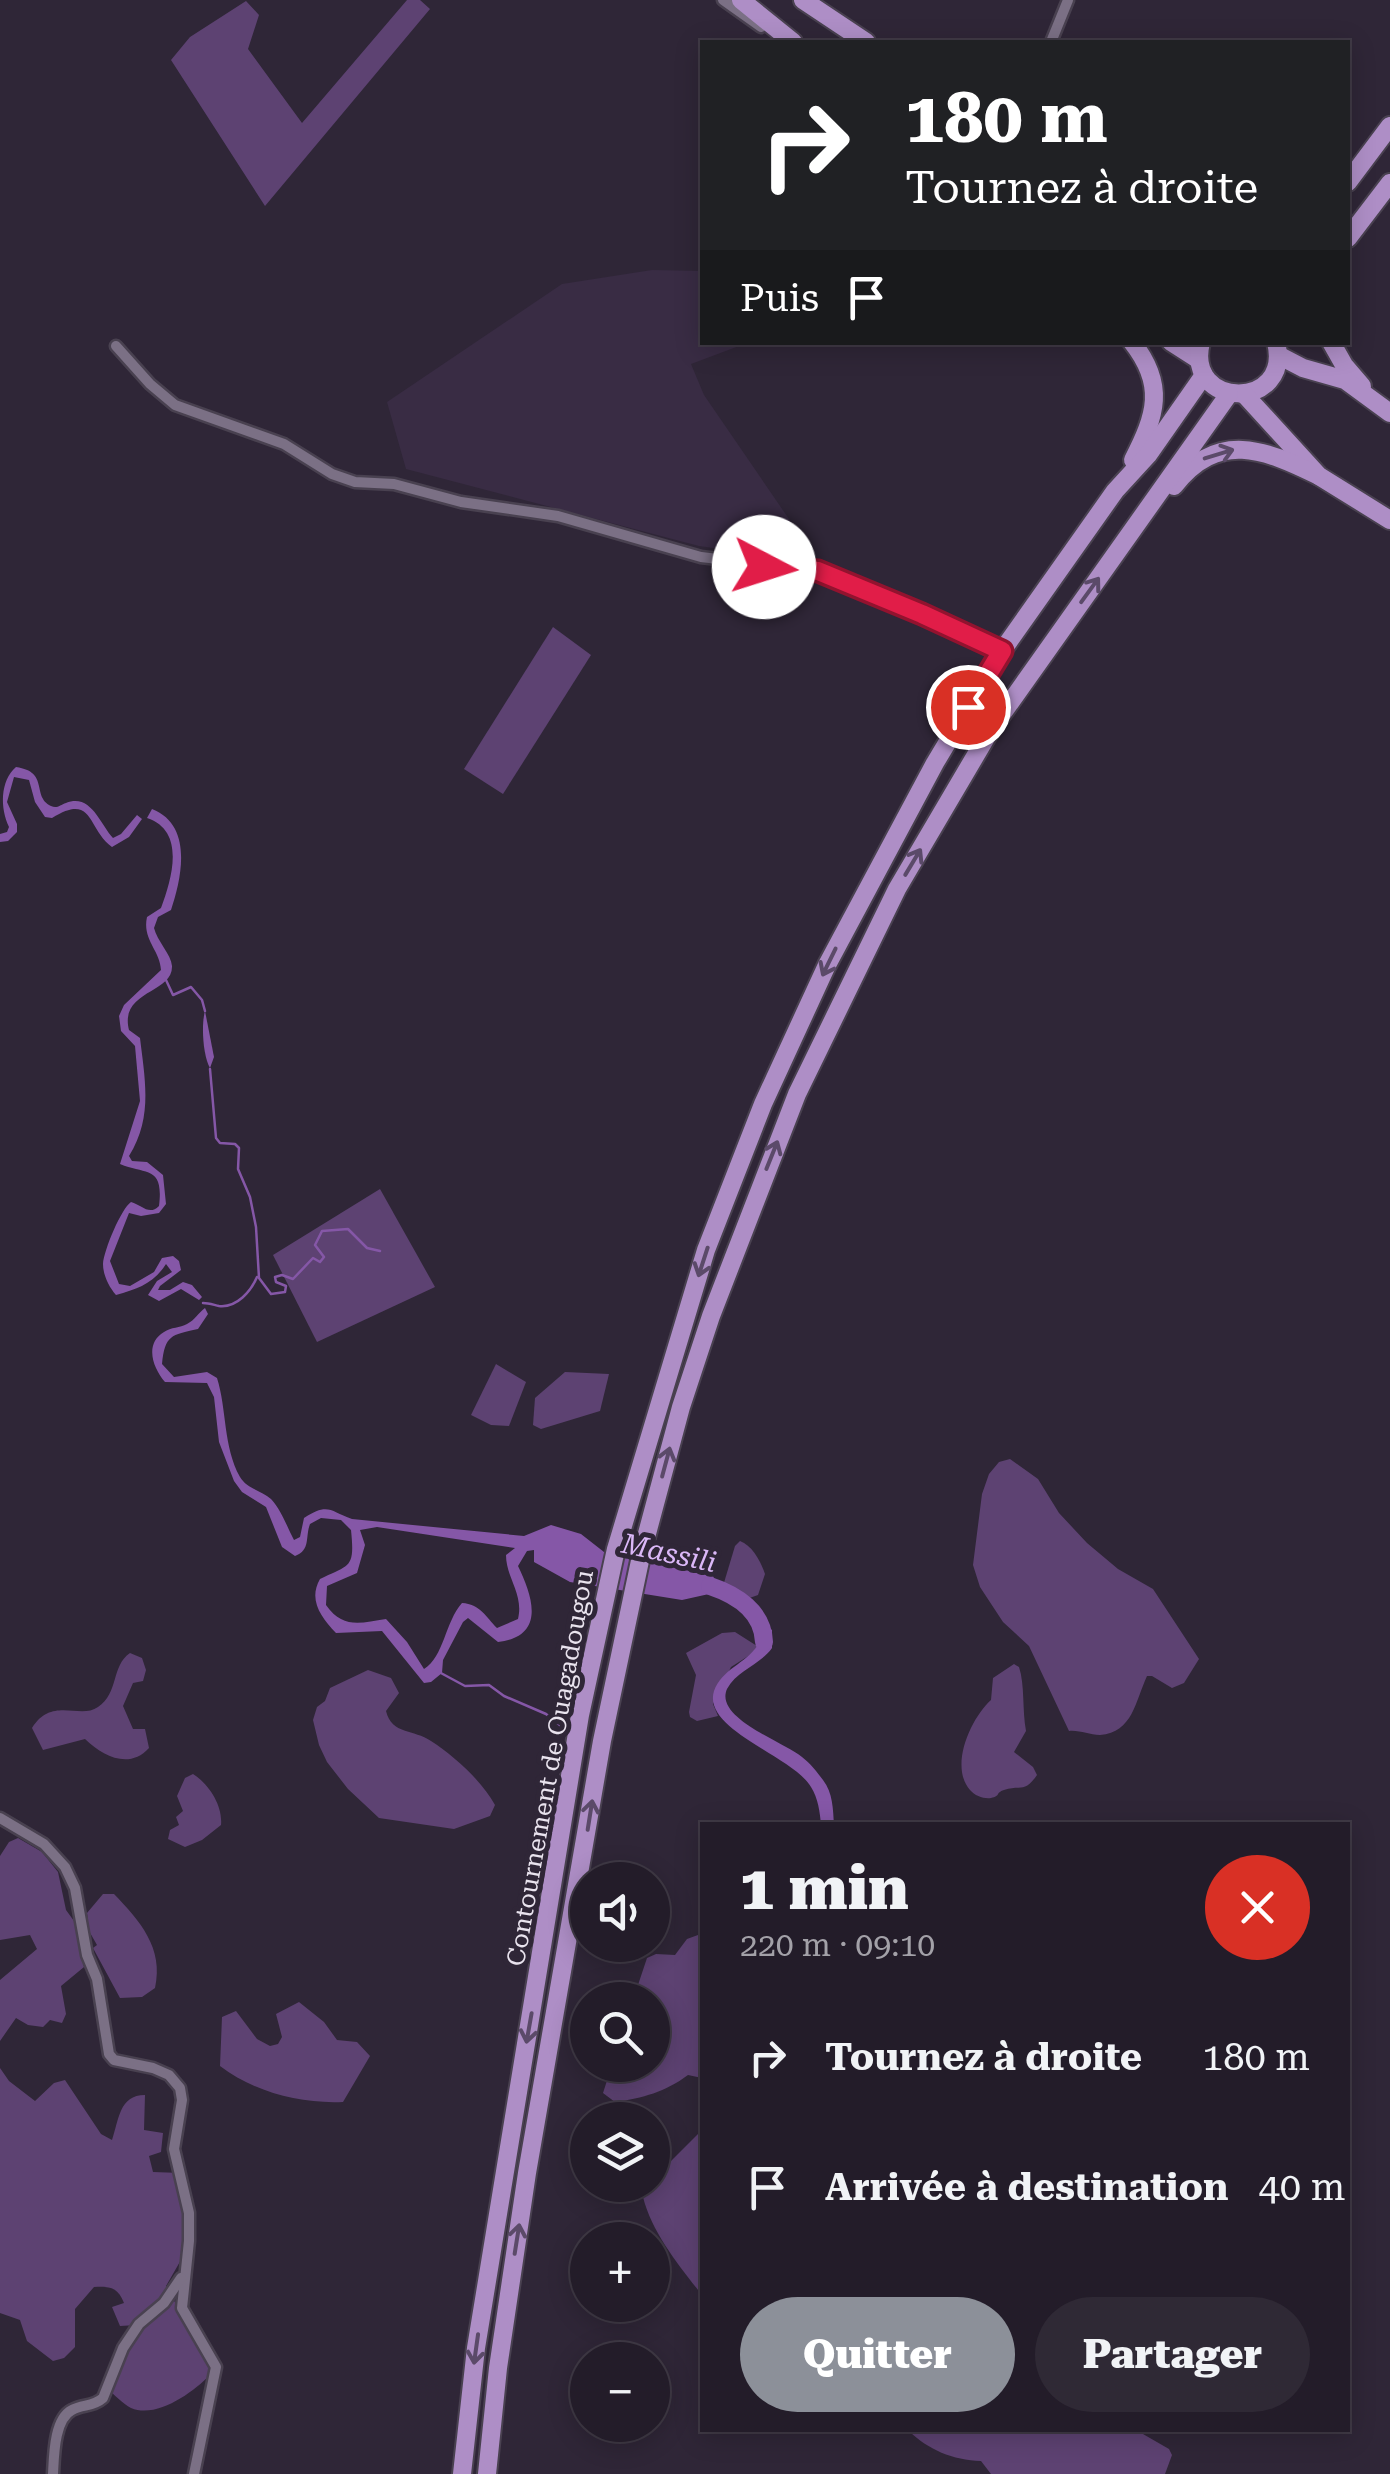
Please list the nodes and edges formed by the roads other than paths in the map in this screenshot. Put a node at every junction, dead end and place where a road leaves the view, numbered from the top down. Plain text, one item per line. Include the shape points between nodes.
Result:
1 (722, 0) edge
2 (741, 0) edge
3 (802, 0) edge
4 (1068, 0) edge
5 (761, 27) dead end
6 (791, 40) edge
7 (863, 40) edge
8 (1052, 40) edge
9 (1390, 126) edge
10 (1350, 179) edge
11 (1390, 183) edge
12 (1367, 214) junction
13 (1350, 235) edge
14 (1350, 246) edge
15 (1134, 345) edge
16 (1176, 345) edge
17 (1333, 345) edge
18 (116, 346) dead end
19 (1277, 348) edge
20 (1201, 359) edge
21 (1236, 394) junction
22 (1372, 398) junction
23 (1390, 413) edge
24 (1319, 476) junction
25 (1115, 490) junction
26 (1144, 514) junction
27 (1390, 520) edge
28 (780, 547) dead end
29 (818, 571) junction
30 (1002, 651) junction
31 (0, 1818) edge
32 (184, 2273) junction
33 (53, 2474) edge
34 (194, 2474) edge
35 (462, 2474) edge
36 (487, 2474) edge

1 - 5 street
2 - 6 highway
3 - 7 highway
4 - 8 street
9 - 10 highway
11 - 12 highway
12 - 13 highway
12 - 14 highway
15 - 25 highway via 1152,372 1153,414
16 - 20 highway
17 - 22 highway
18 - 29 street via 175,405 284,444 355,482 558,516 701,557
19 - 21 highway, Contournement de Ouagadougou via 1270,379 1254,392
19 - 22 highway via 1303,368 1345,380
20 - 21 highway via 1214,387
20 - 25 highway, Contournement de Ouagadougou via 1148,455
21 - 24 highway
21 - 26 highway, Contournement de Ouagadougou
22 - 23 highway
26 -> 24 highway via 1184,473 1223,450 1266,453
24 - 27 highway
25 - 30 highway, Contournement de Ouagadougou
36 -> 26 highway, Contournement de Ouagadougou via 528,2172 602,1741 641,1556 711,1316 783,1129 897,889 990,730
28 - 29 street
29 - 30 street
30 -> 35 highway, Contournement de Ouagadougou via 862,897 763,1104 706,1250 616,1549 580,1715 476,2348
31 - 32 street via 44,1844 70,1877 109,2054 169,2075 180,2088 174,2149 188,2213
32 - 33 street via 123,2348 104,2398 66,2414
32 - 34 street via 182,2308 216,2367

